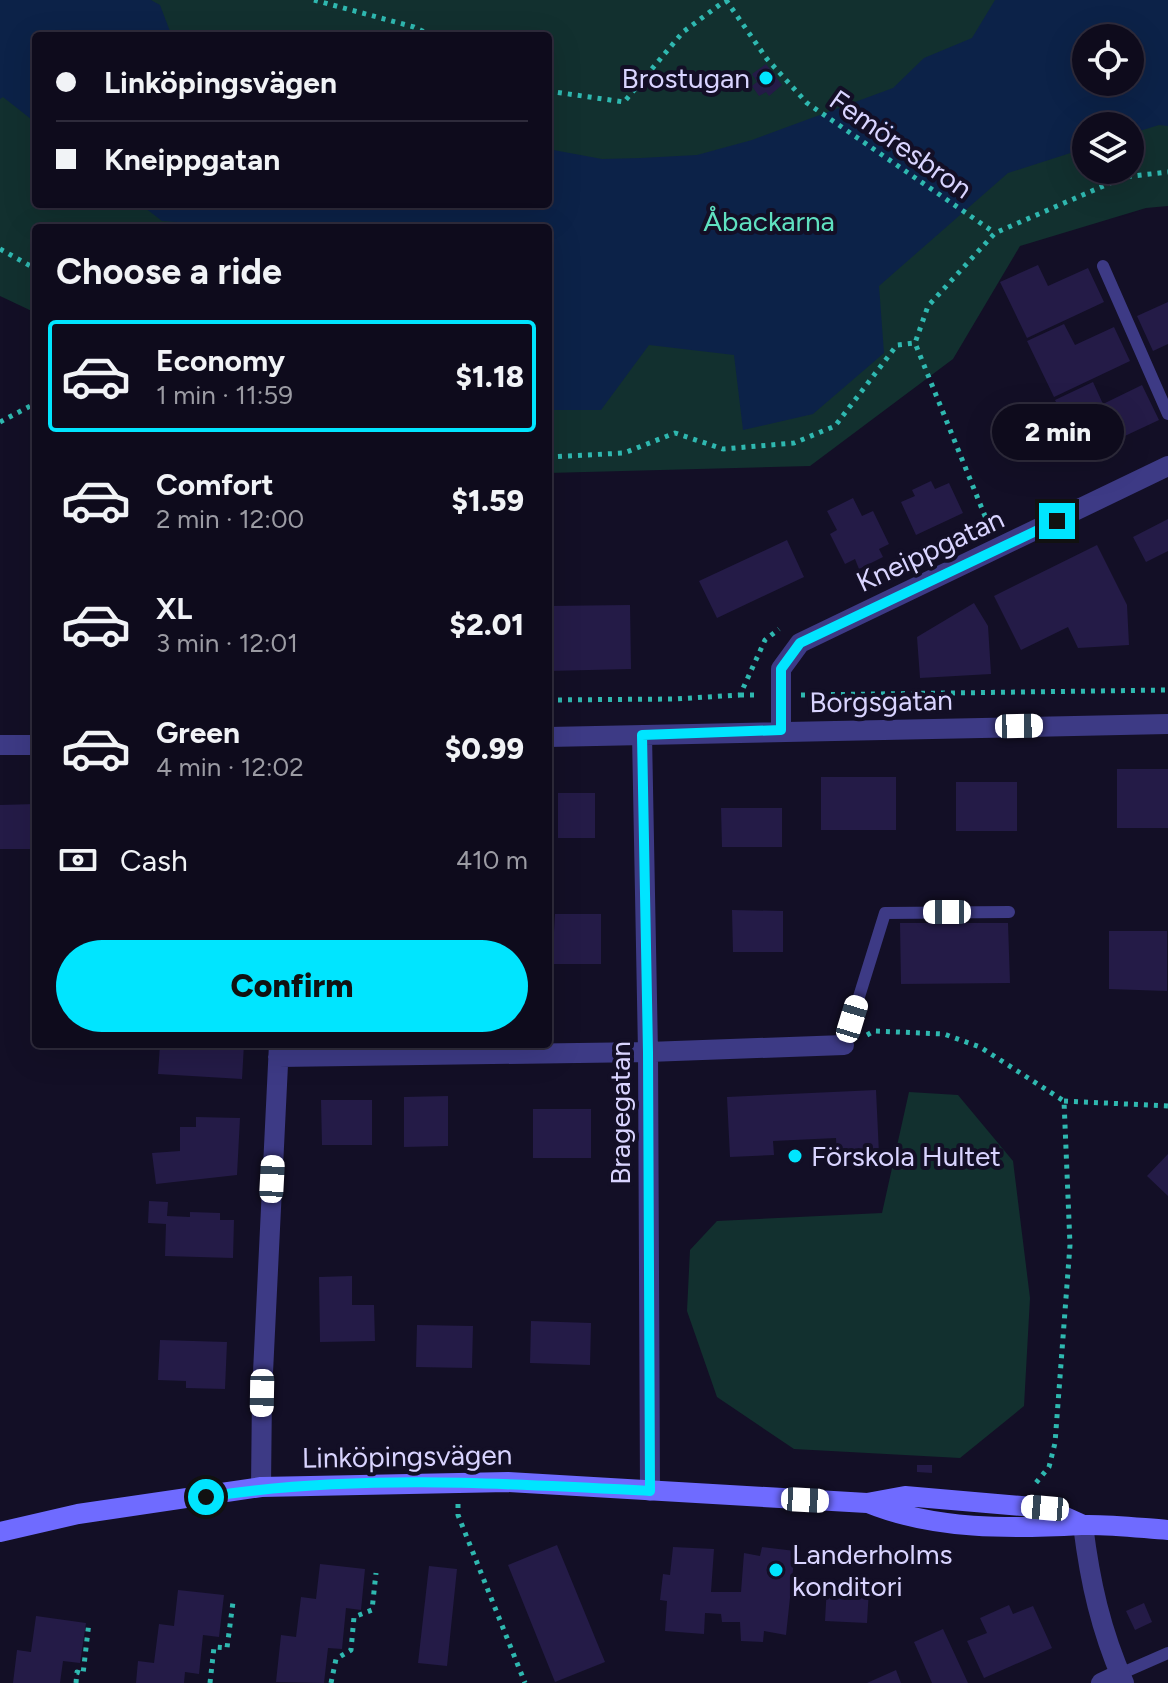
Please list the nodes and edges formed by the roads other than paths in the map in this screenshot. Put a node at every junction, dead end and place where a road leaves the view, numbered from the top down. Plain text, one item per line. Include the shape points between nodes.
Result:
1 (1103, 266) dead end
2 (1168, 414) edge
3 (1168, 466) edge
4 (1168, 724) edge
5 (781, 730) junction
6 (642, 735) junction
7 (552, 737) edge
8 (0, 745) edge
9 (32, 745) edge
10 (1009, 912) dead end
11 (844, 1045) joint
12 (279, 1050) edge
13 (648, 1052) junction
14 (261, 1487) junction
15 (650, 1491) junction
16 (1083, 1525) junction
17 (1168, 1530) edge
18 (0, 1532) edge
19 (1168, 1653) edge
20 (1122, 1679) edge
21 (1101, 1683) edge

1 - 2 lane
3 - 5 street, Kneippgatan via 800,643 781,669
4 - 5 street, Borgsgatan
5 - 6 street, Borgsgatan
6 - 7 street, Borgsgatan
6 - 13 street, Bragegatan
8 - 9 street
10 - 11 lane via 885,913
11 - 13 street
12 - 13 street
12 - 14 street
13 - 15 street, Bragegatan
14 - 15 street, Linköpingsvägen via 508,1482
14 - 18 street, Linköpingsvägen via 78,1514
15 - 16 street, Linköpingsvägen via 867,1503 903,1518 1043,1529
16 - 17 street, Linköpingsvägen
16 - 20 street via 1102,1632
19 - 20 lane
20 - 21 street

